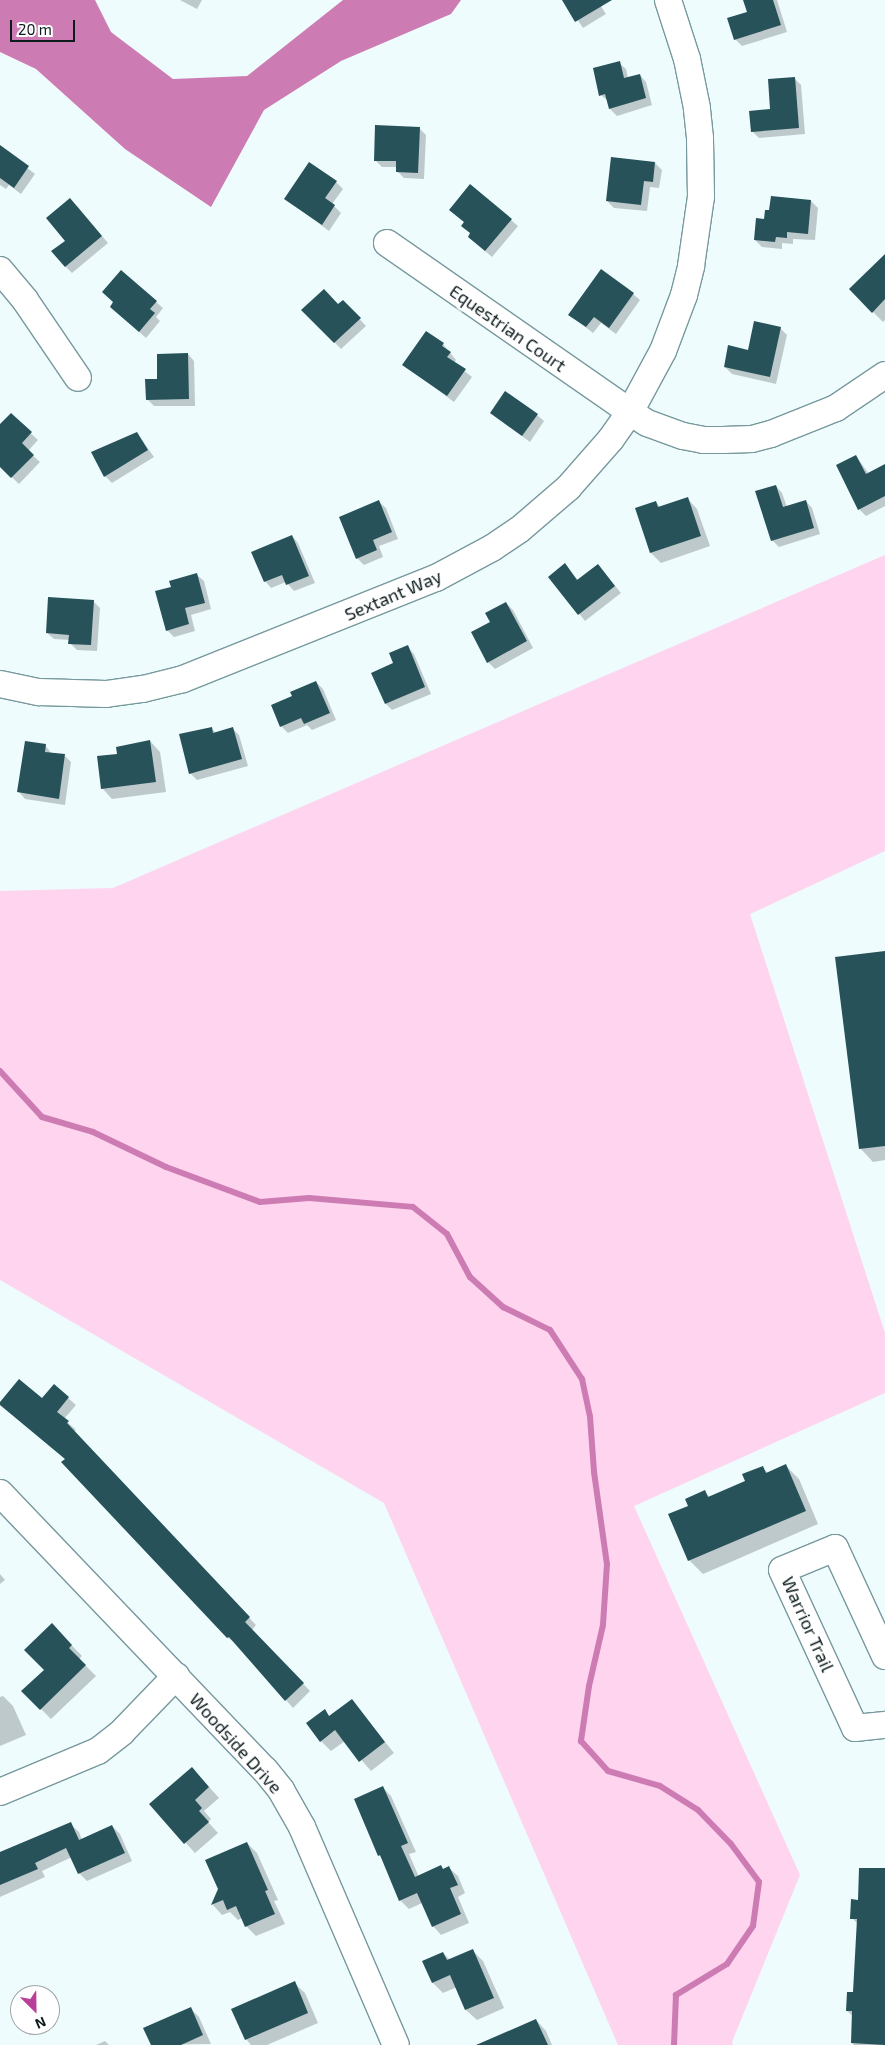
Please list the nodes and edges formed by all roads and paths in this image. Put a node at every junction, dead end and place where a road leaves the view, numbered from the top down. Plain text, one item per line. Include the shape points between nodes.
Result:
1 (668, 0) edge
2 (387, 243) dead end
3 (0, 270) edge
4 (885, 375) edge
5 (78, 378) dead end
6 (630, 412) junction
7 (0, 684) edge
8 (0, 1493) edge
9 (885, 1656) edge
10 (176, 1676) junction
11 (885, 1725) edge
12 (0, 1792) edge
13 (393, 2044) edge

1 - 6 street, Sextant Way via 688,59 697,108 702,178 699,217 691,266 680,305 663,351
2 - 6 street, Equestrian Court
3 - 5 street via 37,316
4 - 6 street, Equestrian Court via 836,408 809,421 752,439 703,440 665,430
6 - 7 street, Sextant Way via 568,488 519,530 436,578 183,680 106,694 60,694
8 - 10 street, Woodside Drive
9 - 11 street, Warrior Trail via 835,1548 782,1570 855,1728
10 - 12 street via 122,1732 98,1751
10 - 13 street, Woodside Drive via 265,1770 295,1812

